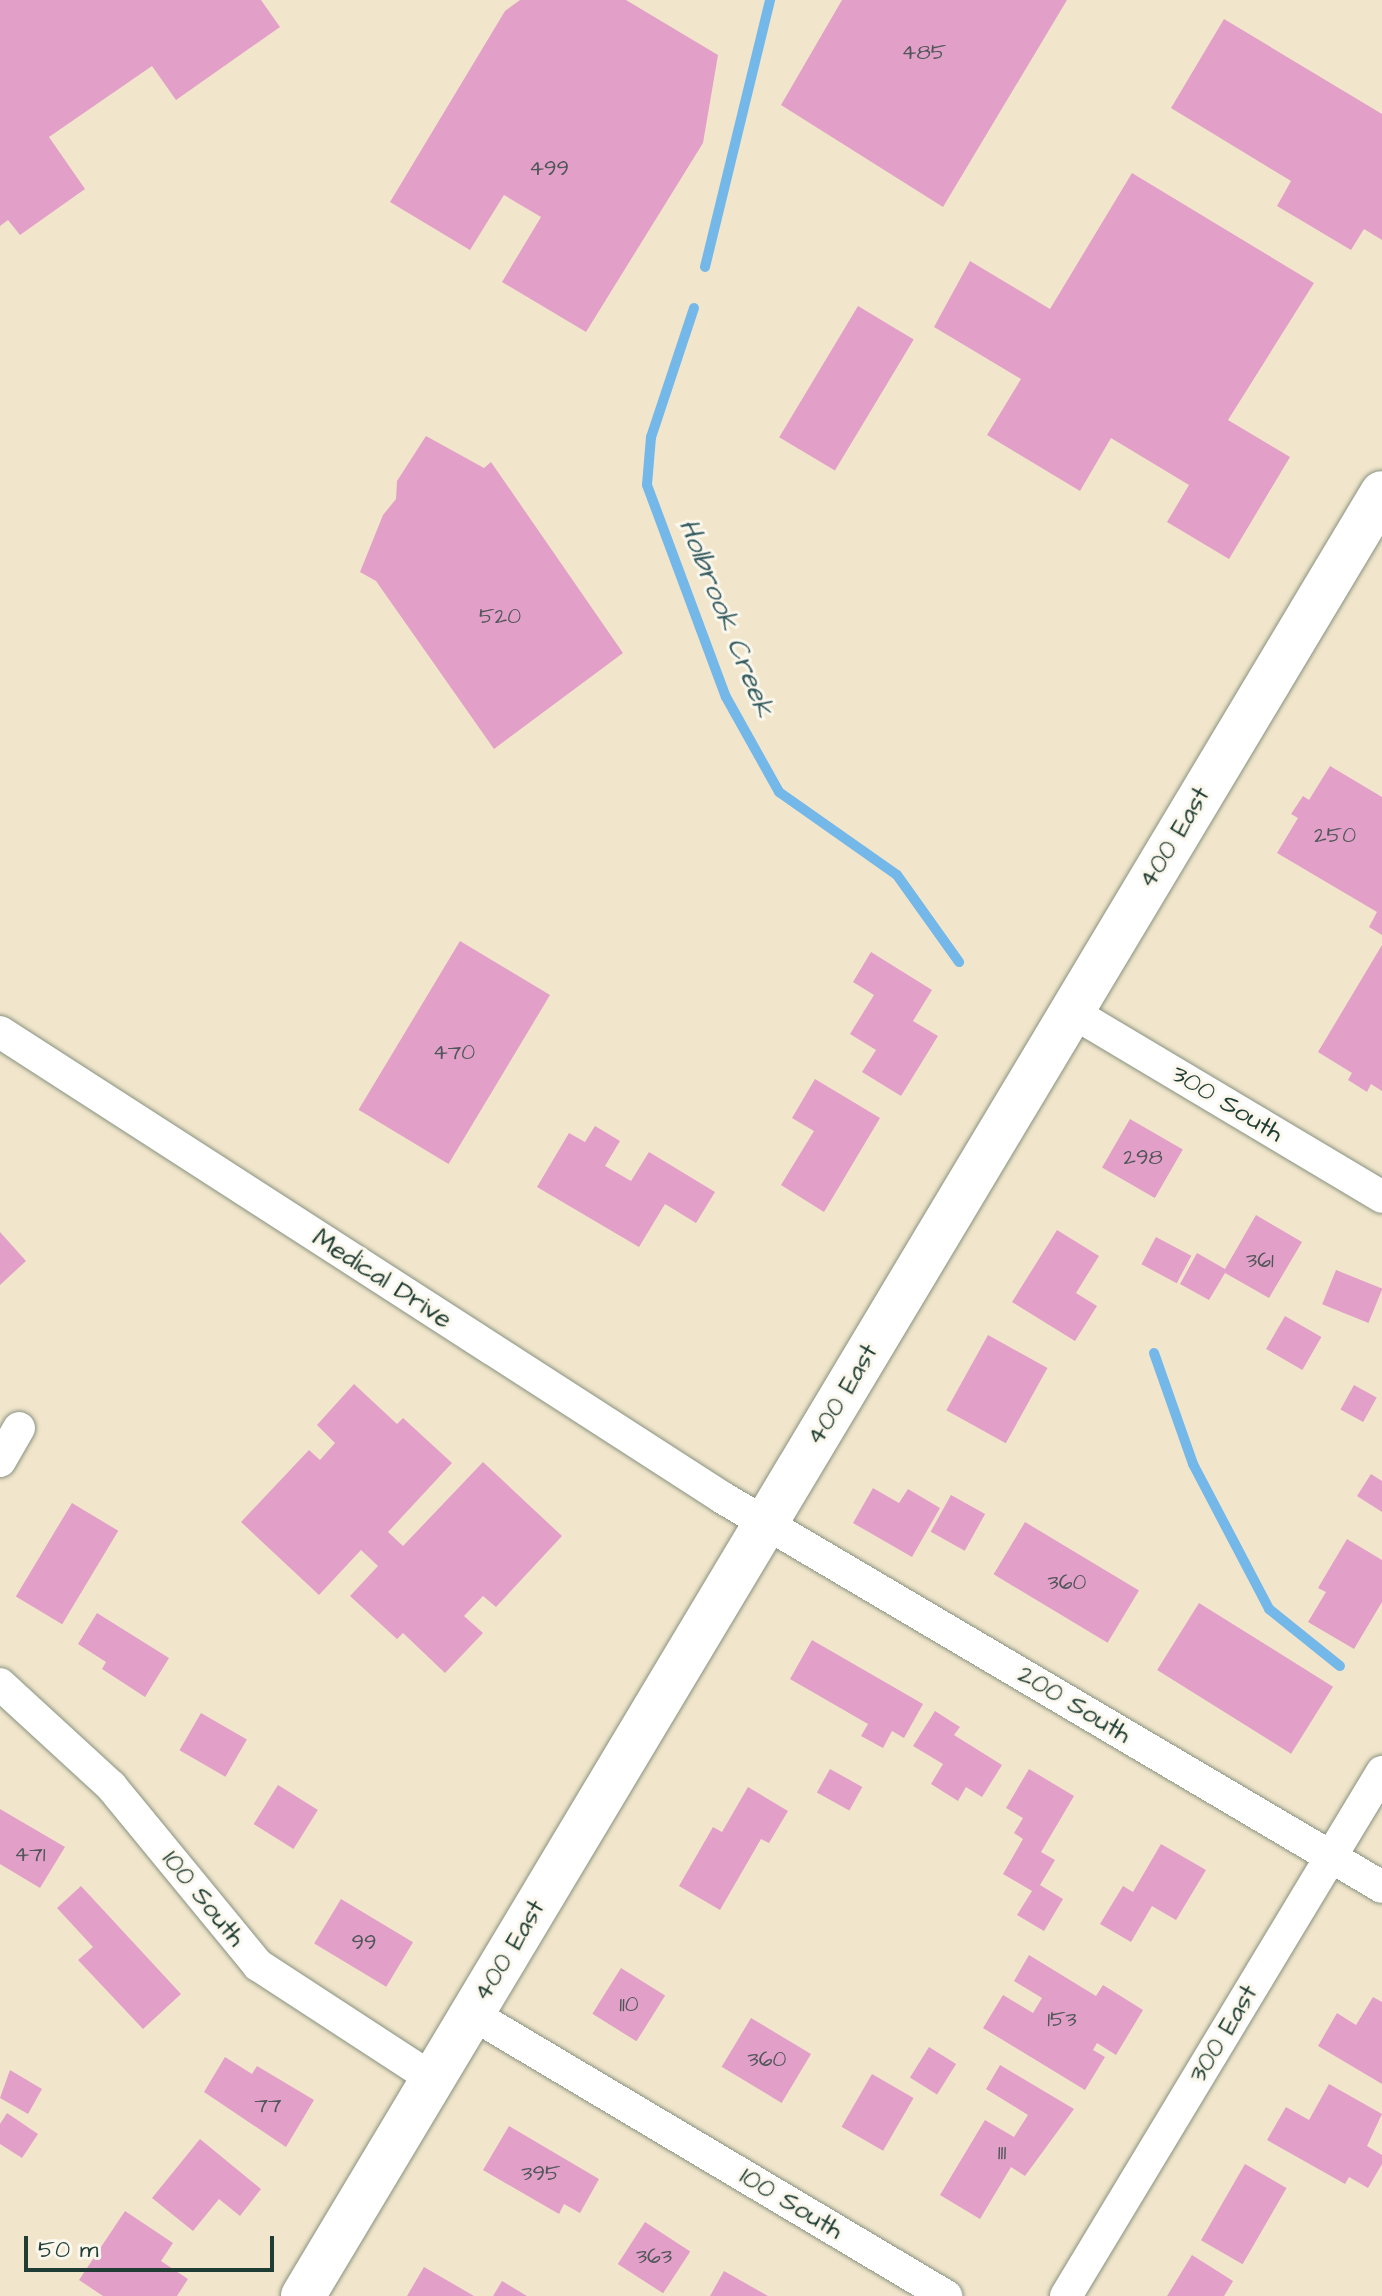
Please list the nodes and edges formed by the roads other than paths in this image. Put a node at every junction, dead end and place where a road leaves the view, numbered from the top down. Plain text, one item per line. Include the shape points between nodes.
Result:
1 (1380, 502) edge
2 (1072, 1012) junction
3 (0, 1032) edge
4 (1382, 1197) edge
5 (19, 1428) dead end
6 (0, 1461) edge
7 (766, 1523) junction
8 (0, 1684) edge
9 (1382, 1772) edge
10 (1331, 1857) junction
11 (1382, 1887) edge
12 (472, 2014) junction
13 (433, 2079) junction
14 (303, 2296) edge
15 (946, 2296) edge
16 (1066, 2296) edge

1 - 2 main road, 400 East
2 - 4 street, 300 South
2 - 7 main road, 400 East
3 - 7 street, Medical Drive
5 - 6 street
7 - 10 street, 200 South
7 - 12 main road, 400 East
8 - 13 street, 100 South via 111,1786 258,1965
9 - 10 street, 300 East
10 - 11 street, 200 South
10 - 16 street, 300 East
12 - 13 main road, 400 East
12 - 15 street, 100 South
13 - 14 main road, 400 East

